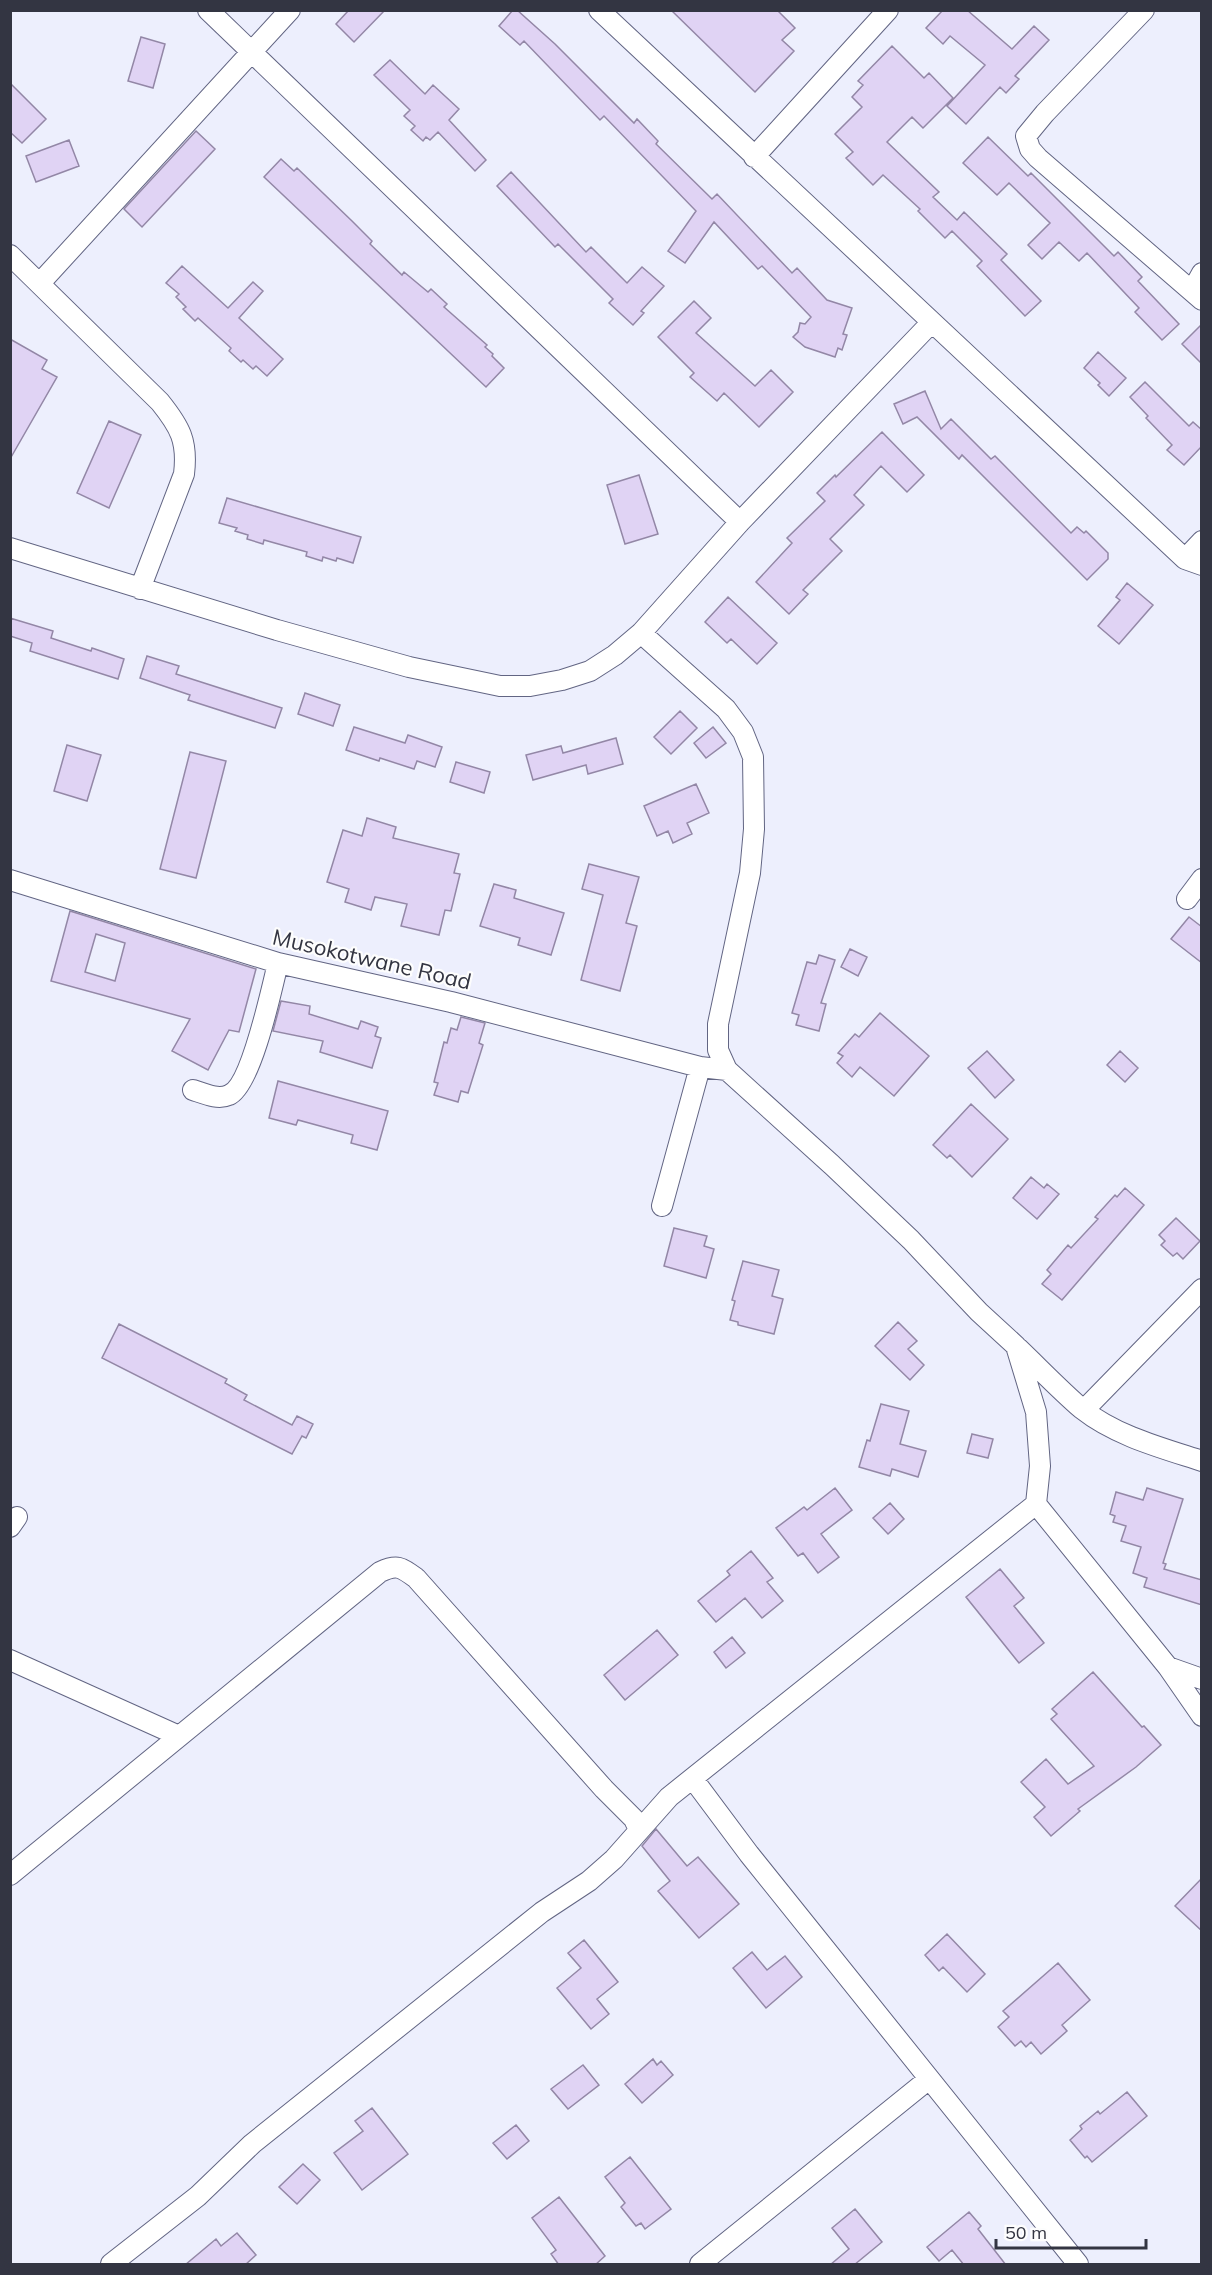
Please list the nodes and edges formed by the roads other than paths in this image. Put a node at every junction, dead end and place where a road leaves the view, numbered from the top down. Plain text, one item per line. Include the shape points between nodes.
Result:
1 (208, 10) edge
2 (290, 10) edge
3 (599, 10) edge
4 (888, 10) edge
5 (1144, 10) edge
6 (252, 51) junction
7 (754, 157) junction
8 (10, 255) edge
9 (1202, 273) edge
10 (40, 283) junction
11 (1197, 296) edge
12 (931, 323) junction
13 (740, 522) junction
14 (1202, 541) edge
15 (10, 548) edge
16 (1193, 562) edge
17 (140, 589) junction
18 (641, 633) junction
19 (1202, 879) edge
20 (10, 880) edge
21 (1187, 899) dead end
22 (278, 963) junction
23 (700, 1067) junction
24 (727, 1070) junction
25 (193, 1090) dead end
26 (662, 1206) dead end
27 (1202, 1289) edge
28 (1016, 1346) junction
29 (1084, 1410) junction
30 (1202, 1461) edge
31 (1036, 1504) junction
32 (10, 1660) edge
33 (1168, 1667) junction
34 (1202, 1679) edge
35 (1202, 1716) edge
36 (179, 1736) junction
37 (693, 1779) junction
38 (639, 1830) junction
39 (10, 1875) edge
40 (929, 2079) junction
41 (111, 2265) edge
42 (700, 2265) edge
43 (1078, 2265) edge

1 - 6 street
2 - 6 street
3 - 7 street
4 - 7 street
5 - 11 street via 1026,136 1038,158
6 - 10 street
6 - 13 street
7 - 12 street
8 - 10 street
9 - 11 street
10 - 17 street via 160,402 183,436 184,474
12 - 13 street
12 - 16 street
13 - 18 street
14 - 16 street
15 - 17 street
17 - 18 street via 409,667 500,686 530,686 590,671
18 - 24 street via 726,710 753,757 750,873 718,1024 718,1050
19 - 21 street
20 - 22 street, Musokotwane Road
22 - 23 street, Musokotwane Road via 452,1002
22 - 25 street via 242,1084 231,1095 220,1098
23 - 24 street, Musokotwane Road
23 - 26 street
24 - 28 street via 911,1240
27 - 29 street
28 - 29 street
28 - 31 street via 1036,1412 1040,1466
29 - 30 street via 1119,1430
31 - 33 street
31 - 37 street
32 - 36 street
33 - 34 street
33 - 35 street
36 - 38 street via 392,1566 416,1578 634,1819
36 - 39 street
37 - 38 street via 669,1797
37 - 40 street
38 - 41 street via 589,1881 542,1912 252,2144 198,2196
40 - 42 street
40 - 43 street

